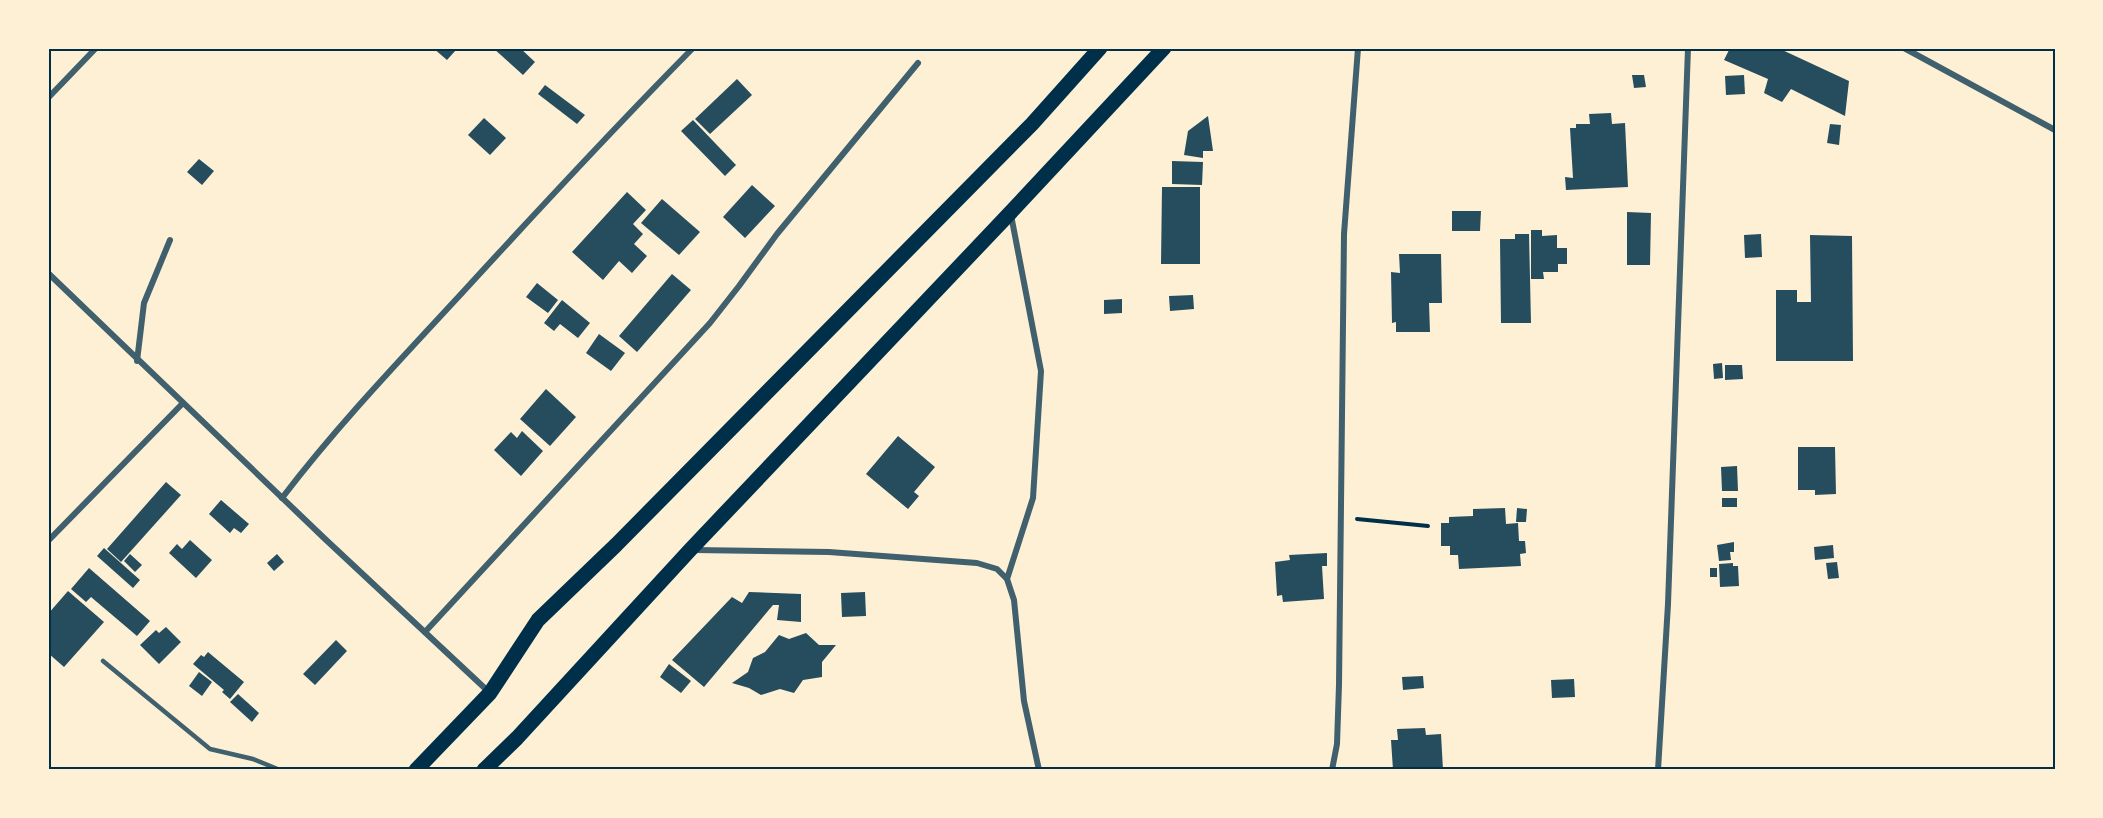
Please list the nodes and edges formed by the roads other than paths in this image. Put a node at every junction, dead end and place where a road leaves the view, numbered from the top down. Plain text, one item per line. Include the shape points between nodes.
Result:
1 (96, 48) edge
2 (693, 48) edge
3 (1100, 48) edge
4 (1164, 48) edge
5 (1358, 48) edge
6 (1688, 48) edge
7 (1904, 48) edge
8 (918, 63) dead end
9 (48, 98) edge
10 (2055, 130) edge
11 (1010, 213) junction
12 (170, 240) dead end
13 (48, 273) edge
14 (137, 361) junction
15 (183, 403) junction
16 (282, 498) junction
17 (48, 541) edge
18 (690, 550) junction
19 (1007, 579) junction
20 (425, 632) junction
21 (103, 661) dead end
22 (490, 693) junction
23 (280, 770) edge
24 (416, 770) edge
25 (484, 770) edge
26 (1038, 770) edge
27 (1332, 770) edge
28 (1658, 770) edge

1 - 9 street
2 - 16 street via 370,392
3 - 22 main road via 1032,124 538,620
4 - 11 main road
5 - 27 street via 1344,234 1337,744
6 - 28 street via 1668,604
7 - 10 street
8 - 20 street via 777,234 710,323
11 - 18 main road
11 - 19 street via 1041,371 1033,498
12 - 14 street via 144,303
13 - 14 street
14 - 15 street
15 - 16 street
15 - 17 street
16 - 20 street
18 - 19 street via 829,552 978,563 997,569
18 - 25 main road
19 - 26 street via 1014,600 1024,701
20 - 22 street
21 - 23 lane via 210,749
22 - 24 main road

